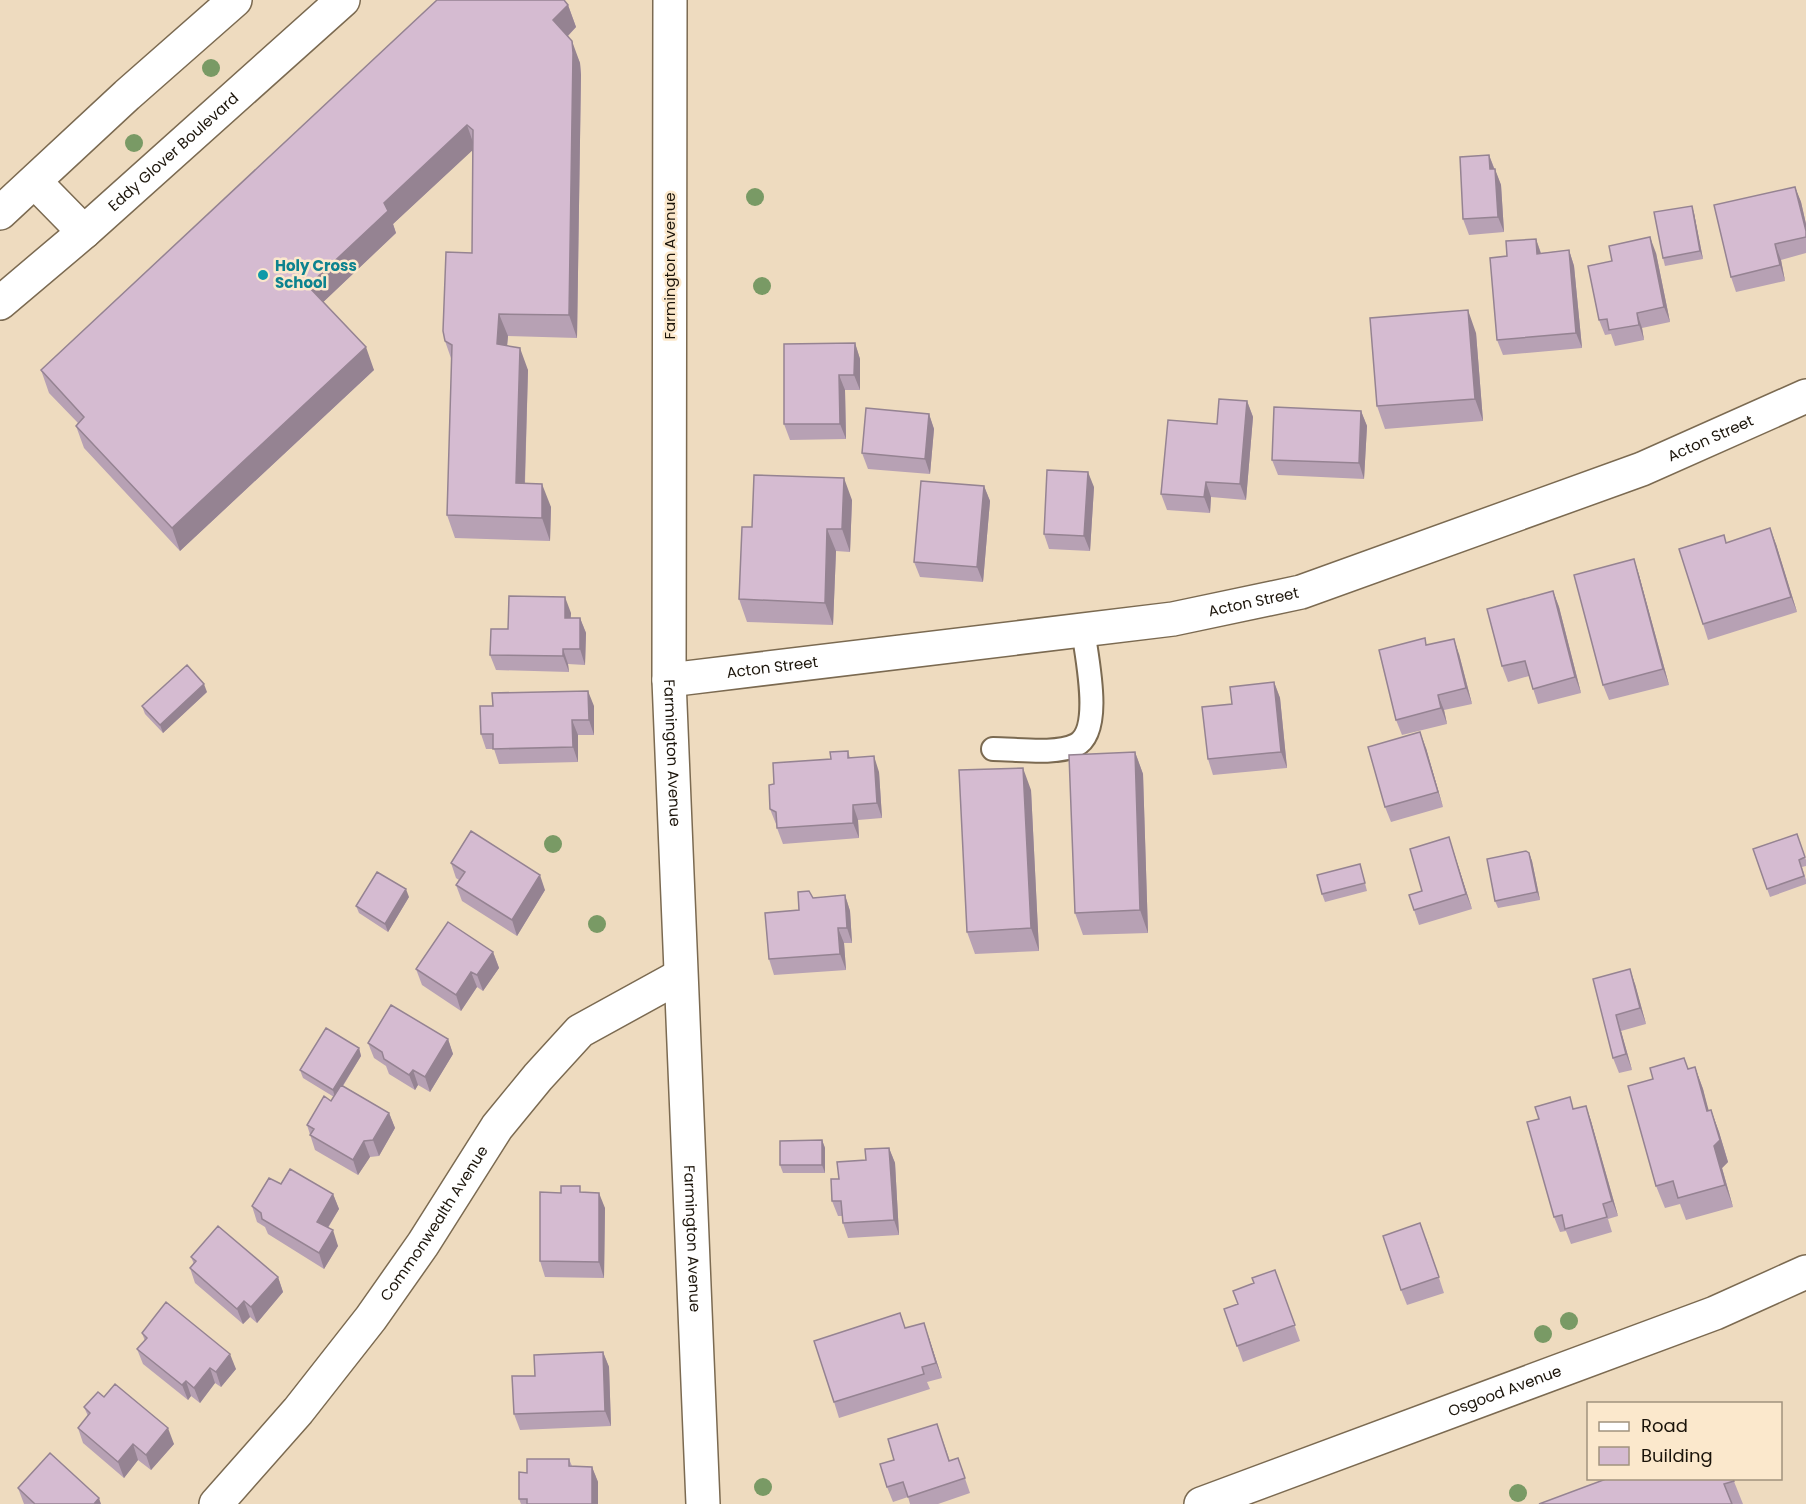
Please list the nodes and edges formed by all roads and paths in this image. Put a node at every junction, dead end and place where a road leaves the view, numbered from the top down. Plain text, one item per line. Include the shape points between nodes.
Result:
1 (235, 0) edge
2 (343, 0) edge
3 (670, 0) edge
4 (35, 182) junction
5 (0, 213) edge
6 (84, 232) junction
7 (0, 303) edge
8 (1806, 396) edge
9 (1083, 629) junction
10 (669, 680) junction
11 (993, 749) dead end
12 (680, 976) junction
13 (1806, 1272) edge
14 (216, 1504) edge
15 (703, 1504) edge
16 (1201, 1504) edge

1 - 4 street
2 - 6 street, Eddy Glover Boulevard
3 - 10 street, Farmington Avenue
4 - 5 street
4 - 6 street
6 - 7 street, Eddy Glover Boulevard
8 - 9 street, Acton Street via 1642,469 1301,592 1173,619
9 - 10 street, Acton Street
9 - 11 lane via 1092,716 1078,744 1061,750
10 - 12 street, Farmington Avenue
12 - 14 street, Commonwealth Avenue via 580,1031 538,1077 497,1127 371,1318 298,1412
12 - 15 street, Farmington Avenue
13 - 16 street, Osgood Avenue via 1715,1313

